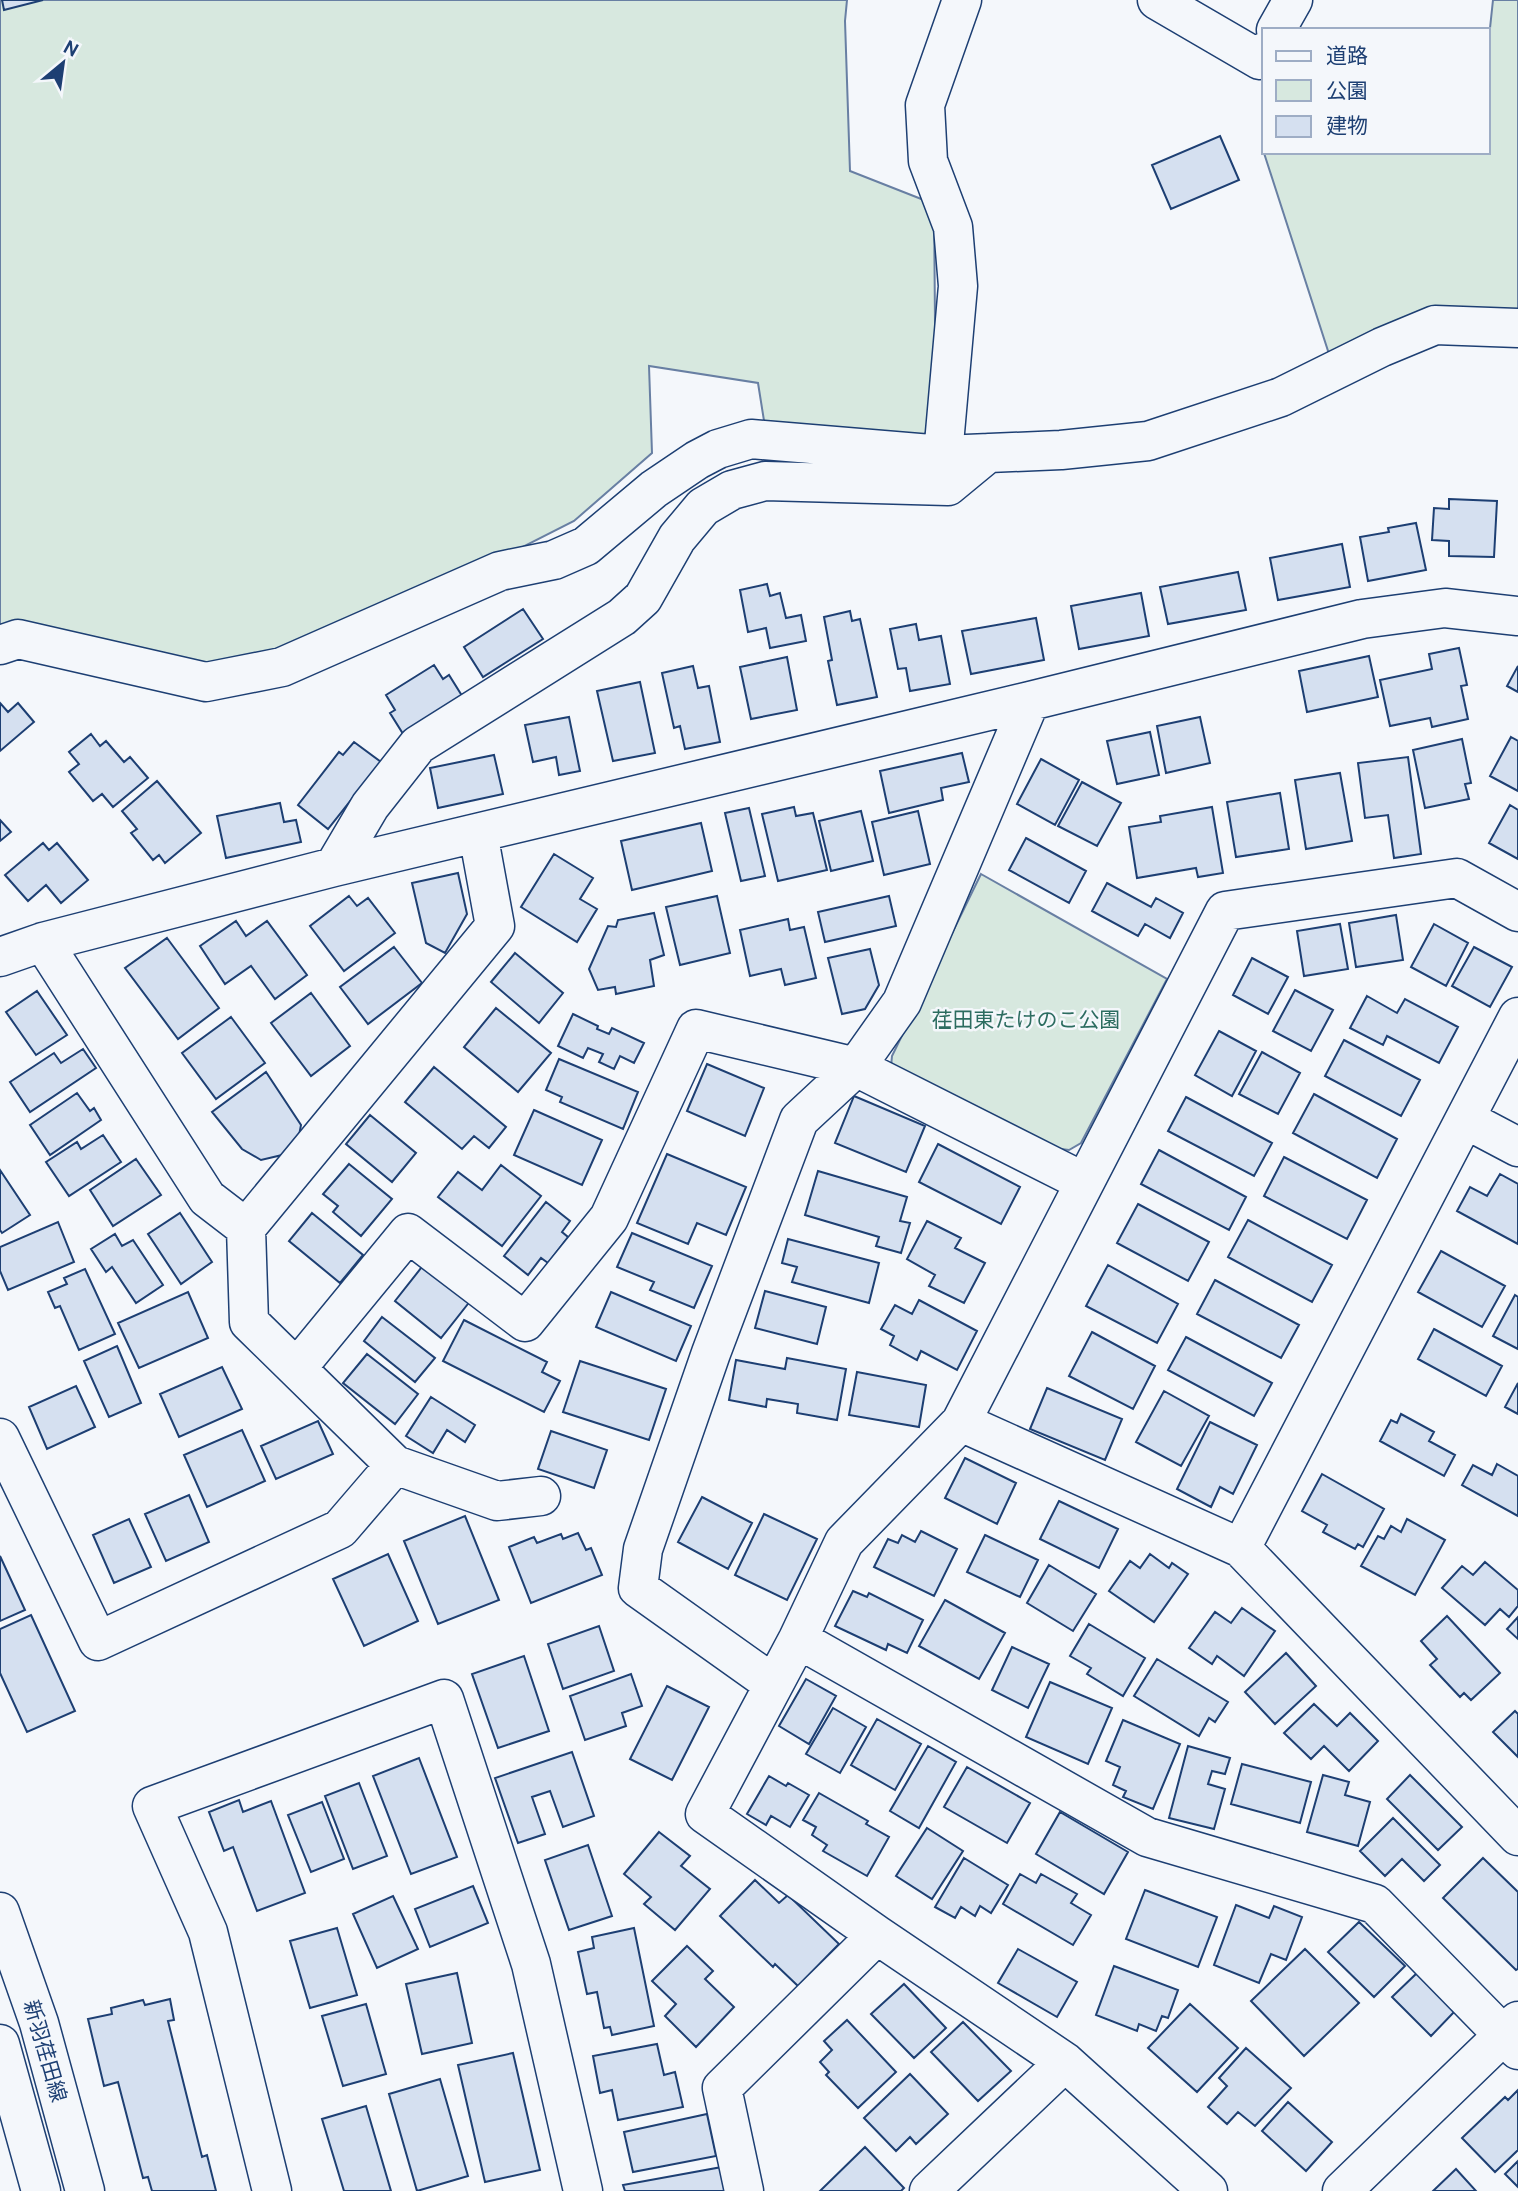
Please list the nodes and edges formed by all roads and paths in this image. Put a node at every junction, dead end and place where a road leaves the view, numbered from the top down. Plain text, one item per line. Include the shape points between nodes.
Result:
1 (962, 0) edge
2 (1157, 0) edge
3 (1293, 0) edge
4 (1277, 28) edge
5 (1262, 56) edge
6 (1518, 328) edge
7 (988, 453) junction
8 (943, 455) junction
9 (1518, 616) edge
10 (0, 645) edge
11 (1030, 701) junction
12 (478, 833) junction
13 (334, 867) junction
14 (1518, 912) edge
15 (43, 942) junction
16 (0, 957) edge
17 (1518, 1017) edge
18 (856, 1068) junction
19 (1465, 1119) junction
20 (1518, 1147) edge
21 (1084, 1182) junction
22 (246, 1228) junction
23 (297, 1368) junction
24 (961, 1422) junction
25 (0, 1438) edge
26 (395, 1465) junction
27 (541, 1496) dead end
28 (1241, 1548) junction
29 (797, 1639) junction
30 (773, 1684) junction
31 (1518, 1836) edge
32 (0, 1912) edge
33 (877, 1935) junction
34 (1513, 2036) edge
35 (0, 2044) edge
36 (1065, 2062) junction
37 (41, 2191) edge
38 (85, 2191) edge
39 (272, 2191) edge
40 (583, 2191) edge
41 (744, 2191) edge
42 (929, 2191) edge
43 (1208, 2191) edge
44 (1342, 2191) edge

1 - 8 street via 925,105 928,161 953,228 958,286
2 - 5 street via 1260,60
3 - 4 street
6 - 7 street via 1435,325 1281,397 1148,441
7 - 8 street
7 - 13 street via 948,486 765,481 732,490 703,507 677,538 643,598 622,618 418,745 370,806
8 - 10 street via 751,439 718,449 654,489 586,546 554,560 500,571 269,670 206,682 18,639
9 - 11 street via 1445,608 1362,619
11 - 12 street
11 - 18 street via 902,1002
12 - 13 street
12 - 22 street via 495,926
13 - 15 street
14 - 21 street via 1457,878 1226,911
15 - 16 street
15 - 22 street via 207,1198
17 - 19 street
18 - 21 street
18 - 23 street via 696,1029 609,1218 526,1322 408,1233
18 - 30 street via 799,1120 643,1549 638,1588
19 - 20 street
19 - 28 street
21 - 24 street
22 - 23 street via 249,1322
23 - 26 street
24 - 28 street
24 - 29 street via 844,1542
25 - 26 street via 98,1641 340,1529
26 - 27 street via 497,1501
28 - 31 street
29 - 30 street
29 - 34 street via 1147,1837 1375,1904
30 - 33 street via 705,1814
32 - 38 street, 新羽荏田線 via 39,2023
33 - 36 street
33 - 41 street via 722,2088
34 - 44 street
35 - 37 street, 新羽荏田線
36 - 42 street
36 - 43 street
39 - 40 street via 208,1932 152,1806 444,1699 531,1964

